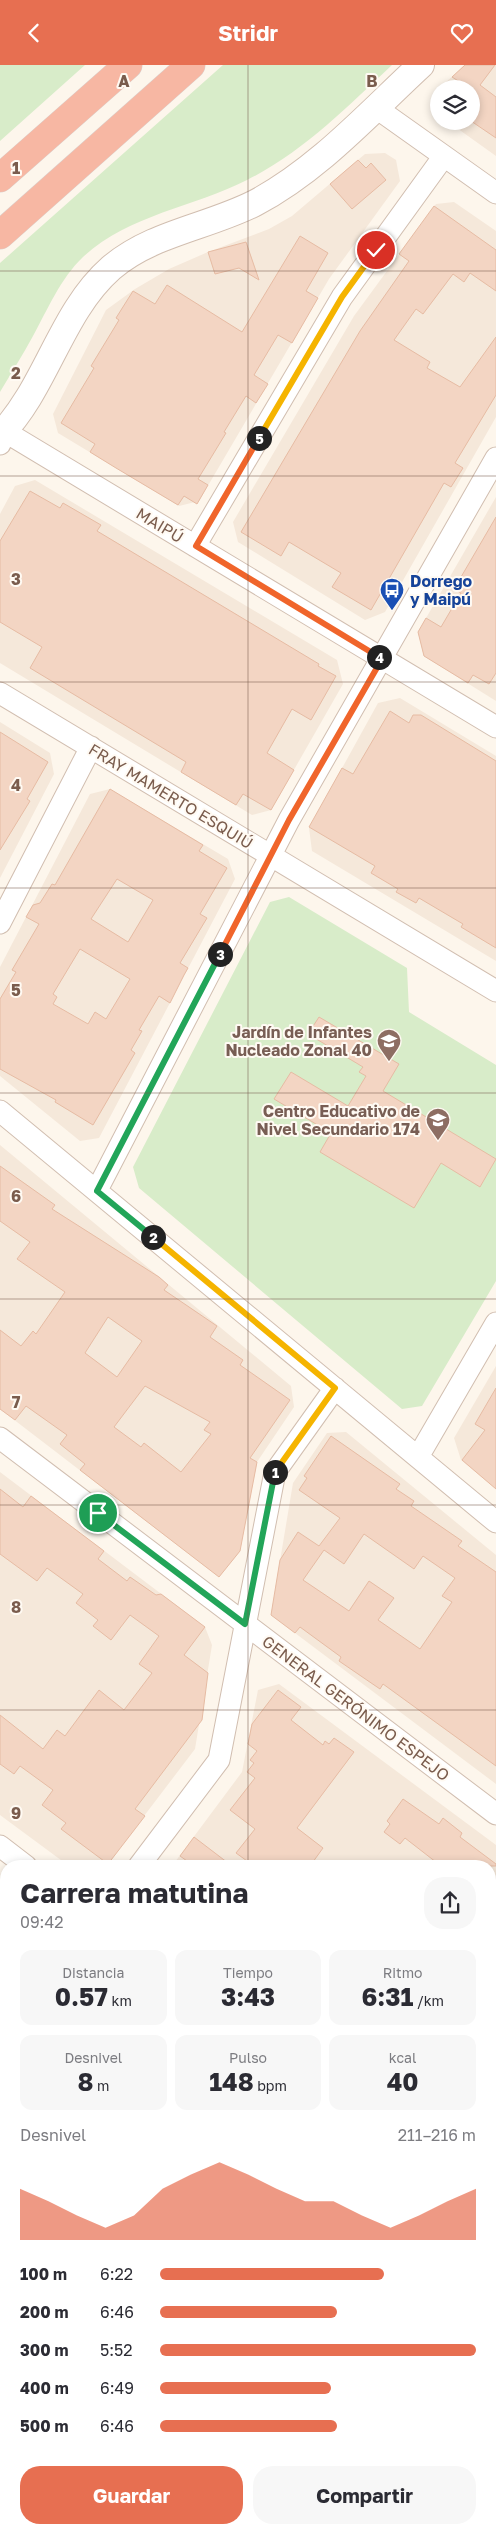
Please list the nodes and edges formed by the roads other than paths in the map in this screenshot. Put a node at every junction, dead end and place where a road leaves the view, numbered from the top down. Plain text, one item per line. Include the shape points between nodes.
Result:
1 (128, 65) edge
2 (191, 65) edge
3 (421, 65) edge
4 (375, 107) junction
5 (444, 156) junction
6 (0, 178) edge
7 (496, 193) edge
8 (0, 235) edge
9 (1, 437) edge
10 (496, 458) edge
11 (196, 546) junction
12 (382, 659) junction
13 (0, 693) edge
14 (496, 727) edge
15 (91, 747) junction
16 (271, 856) junction
17 (0, 923) edge
18 (496, 991) edge
19 (0, 1111) edge
20 (97, 1191) junction
21 (496, 1323) edge
22 (335, 1388) junction
23 (0, 1438) edge
24 (418, 1457) junction
25 (496, 1522) edge
26 (245, 1624) junction
27 (496, 1814) edge
28 (0, 1847) edge
29 (18, 1860) edge
30 (144, 1860) edge

1 - 6 highway
2 - 8 highway
3 - 4 street
4 - 5 street
4 - 9 street via 278,190 215,220 149,244 111,268 67,325 24,404
5 - 7 street
5 - 11 street via 342,297
9 - 11 street, MAIPÚ
10 - 12 street
11 - 12 street, MAIPÚ
12 - 14 street, MAIPÚ
12 - 16 street
13 - 15 street, FRAY MAMERTO ESQUIÚ
15 - 16 street, FRAY MAMERTO ESQUIÚ
15 - 17 street
16 - 18 street, FRAY MAMERTO ESQUIÚ
16 - 20 street
19 - 20 street
20 - 22 street
21 - 24 street
22 - 24 street
22 - 26 street via 275,1472
23 - 26 street, GENERAL GERÓNIMO ESPEJO
24 - 25 street
26 - 27 street, GENERAL GERÓNIMO ESPEJO
26 - 30 street via 219,1760
28 - 29 street

